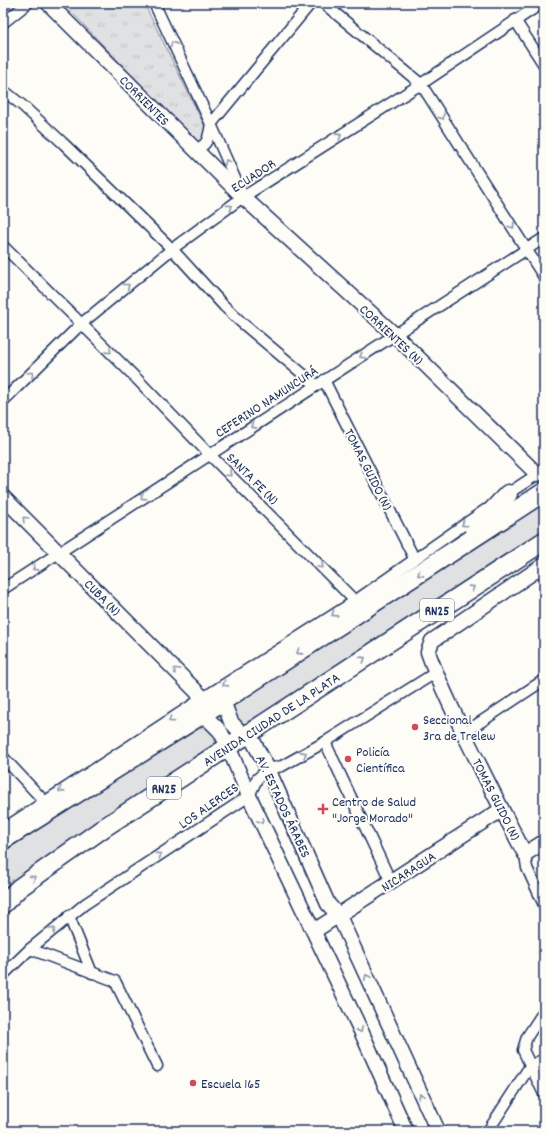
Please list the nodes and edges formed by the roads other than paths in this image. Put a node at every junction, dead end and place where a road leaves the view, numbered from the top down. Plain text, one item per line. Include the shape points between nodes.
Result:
1 (28, 3) edge
2 (48, 3) edge
3 (154, 3) edge
4 (311, 3) edge
5 (323, 3) edge
6 (542, 3) edge
7 (515, 20) junction
8 (3, 23) edge
9 (544, 65) edge
10 (421, 84) junction
11 (3, 90) edge
12 (211, 124) junction
13 (194, 150) junction
14 (243, 197) junction
15 (544, 238) edge
16 (3, 246) edge
17 (172, 249) junction
18 (527, 249) junction
19 (544, 277) edge
20 (81, 324) junction
21 (395, 335) junction
22 (320, 382) junction
23 (3, 401) edge
24 (209, 454) junction
25 (541, 472) edge
26 (544, 492) edge
27 (508, 494) junction
28 (3, 497) edge
29 (544, 541) edge
30 (59, 552) junction
31 (453, 552) junction
32 (414, 558) junction
33 (544, 565) edge
34 (3, 589) edge
35 (355, 601) junction
36 (435, 673) junction
37 (544, 680) edge
38 (223, 701) junction
39 (203, 706) junction
40 (464, 733) junction
41 (249, 739) junction
42 (325, 742) junction
43 (229, 751) junction
44 (3, 757) edge
45 (268, 769) junction
46 (249, 796) junction
47 (44, 801) junction
48 (501, 810) junction
49 (37, 818) junction
50 (3, 829) edge
51 (3, 840) edge
52 (544, 842) edge
53 (525, 854) junction
54 (391, 882) junction
55 (3, 904) edge
56 (544, 905) edge
57 (69, 916) junction
58 (339, 916) junction
59 (314, 931) junction
60 (30, 950) junction
61 (92, 972) junction
62 (3, 975) edge
63 (544, 1011) edge
64 (544, 1059) edge
65 (157, 1066) dead end
66 (530, 1066) junction
67 (544, 1094) edge
68 (406, 1131) edge
69 (438, 1131) edge
70 (488, 1131) edge

1 - 8 street
2 - 13 street, CORRIENTES
12 -> 3 street
4 - 12 street
5 - 10 street
6 - 7 street, ECUADOR
7 - 9 street
7 - 10 street, ECUADOR
14 -> 10 street, ECUADOR
10 -> 18 street
11 - 17 street, TOMAS GUIDO (N) via 64,144
12 - 13 street via 207,142 203,147
14 -> 12 street
13 - 14 street, CORRIENTES
17 -> 14 street, ECUADOR
14 - 21 street, CORRIENTES (N)
15 - 18 street, CEFERINO NAMUNCURÁ
16 - 20 street, SANTA FE (N)
20 -> 17 street, ECUADOR
17 - 22 street, TOMAS GUIDO (N) via 241,322
18 - 19 street
18 - 21 street, CEFERINO NAMUNCURÁ
23 -> 20 street, ECUADOR
20 -> 24 street, SANTA FE (N)
21 -> 22 street, CEFERINO NAMUNCURÁ
21 - 25 street, CORRIENTES (N)
22 -> 24 street, CEFERINO NAMUNCURÁ
22 - 32 street, TOMAS GUIDO (N)
24 -> 30 street, CEFERINO NAMUNCURÁ
24 -> 35 street, SANTA FE (N)
25 - 27 street
26 - 31 highway
27 - 31 highway
27 -> 32 street
30 -> 28 street, CUBA (N)
41 -> 29 highway, AVENIDA CIUDAD DE LA PLATA / RN25 via 302,710 331,680
30 -> 34 street, CEFERINO NAMUNCURÁ
39 -> 30 street, CUBA (N)
31 -> 38 highway
32 - 35 street
33 - 36 street via 432,641 428,652
35 -> 39 street
36 - 40 street, TOMAS GUIDO (N)
36 - 42 street
37 - 40 street
38 - 39 highway
38 - 41 street, AV. ESTADOS ÁRABES via 231,722
39 - 43 street, AV. ESTADOS ÁRABES via 220,731
39 -> 47 street via 169,721
39 - 49 highway
40 - 48 street, TOMAS GUIDO (N)
41 - 43 highway, AVENIDA CIUDAD DE LA PLATA
41 - 45 street, AV. ESTADOS ÁRABES
45 -> 42 street via 282,766
42 - 54 street
43 - 46 street, AV. ESTADOS ÁRABES
55 -> 43 highway, AVENIDA CIUDAD DE LA PLATA via 19,888 105,826 172,792
44 - 47 street
45 - 46 street, LOS ALERCES via 257,779
45 - 58 street, AV. ESTADOS ÁRABES via 328,904
57 -> 46 street, LOS ALERCES
46 -> 59 street, AV. ESTADOS ÁRABES
47 - 49 highway
47 - 50 street
48 - 53 street, TOMAS GUIDO (N)
48 - 54 street, NICARAGUA
49 - 50 highway
49 - 51 highway
52 - 53 street
53 - 56 street, TOMAS GUIDO (N) via 527,868
54 - 58 street, NICARAGUA
60 -> 57 street, LOS ALERCES
57 - 61 street
58 - 59 street, NICARAGUA
69 -> 58 street, AV. ESTADOS ÁRABES
59 -> 68 street, AV. ESTADOS ÁRABES
60 - 61 street
60 - 62 street, LOS ALERCES
61 - 65 street via 115,981
63 - 66 street via 527,1037 523,1050
64 - 66 street
66 - 67 street
66 - 70 street

